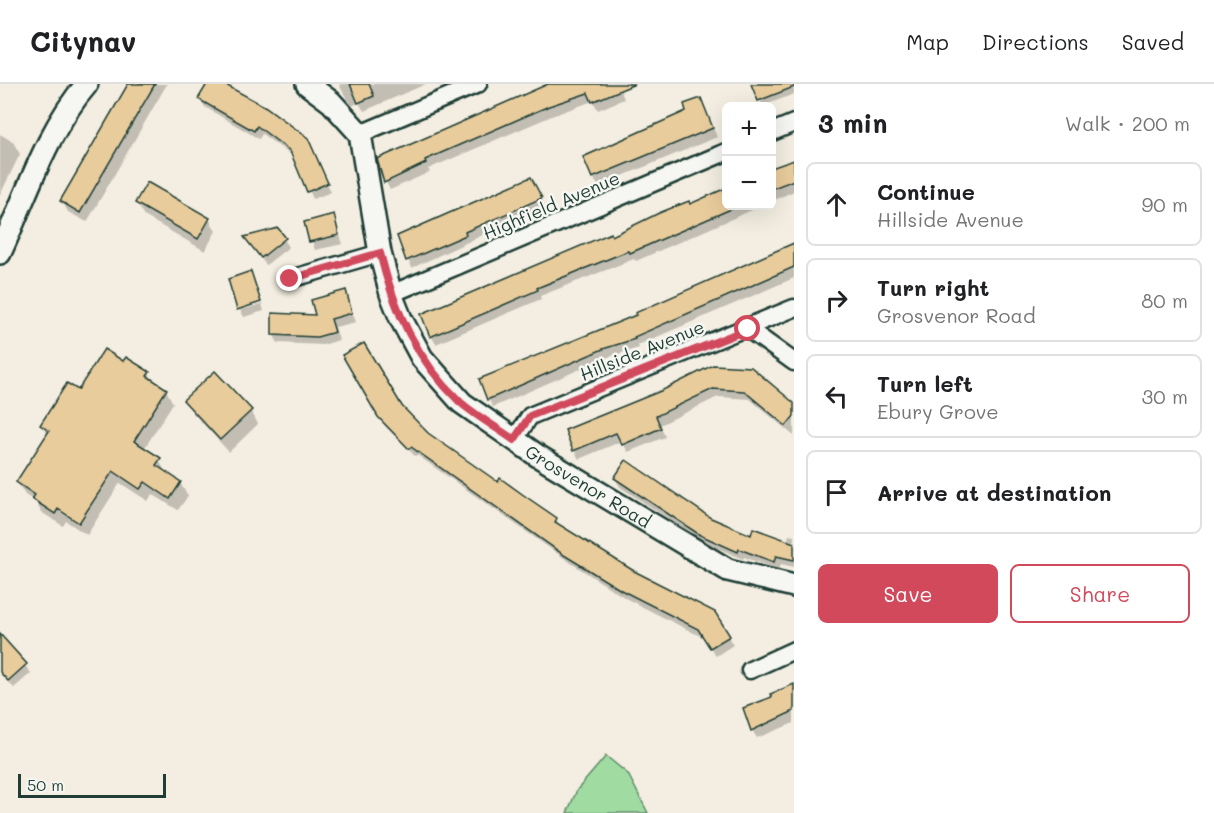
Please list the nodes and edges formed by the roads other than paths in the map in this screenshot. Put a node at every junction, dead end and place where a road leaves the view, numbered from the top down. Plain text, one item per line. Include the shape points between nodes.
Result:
1 (87, 84) edge
2 (307, 84) edge
3 (478, 84) edge
4 (794, 123) edge
5 (776, 130) edge
6 (360, 134) junction
7 (722, 154) edge
8 (0, 253) edge
9 (380, 253) junction
10 (290, 279) dead end
11 (391, 294) junction
12 (794, 308) edge
13 (748, 329) junction
14 (794, 362) edge
15 (514, 440) junction
16 (794, 586) edge
17 (794, 650) edge
18 (750, 670) dead end

1 - 8 street via 70,103 54,133
2 - 6 street
3 - 6 street
4 - 5 street
6 - 9 street, Grosvenor Road
7 - 11 street, Highfield Avenue
9 - 10 street
9 - 11 street, Grosvenor Road
11 - 15 street, Grosvenor Road via 422,358 438,378 462,403
12 - 13 street, Hillside Avenue
13 - 14 street
13 - 15 street, Hillside Avenue via 530,416
15 - 16 street, Grosvenor Road via 728,570
17 - 18 street

